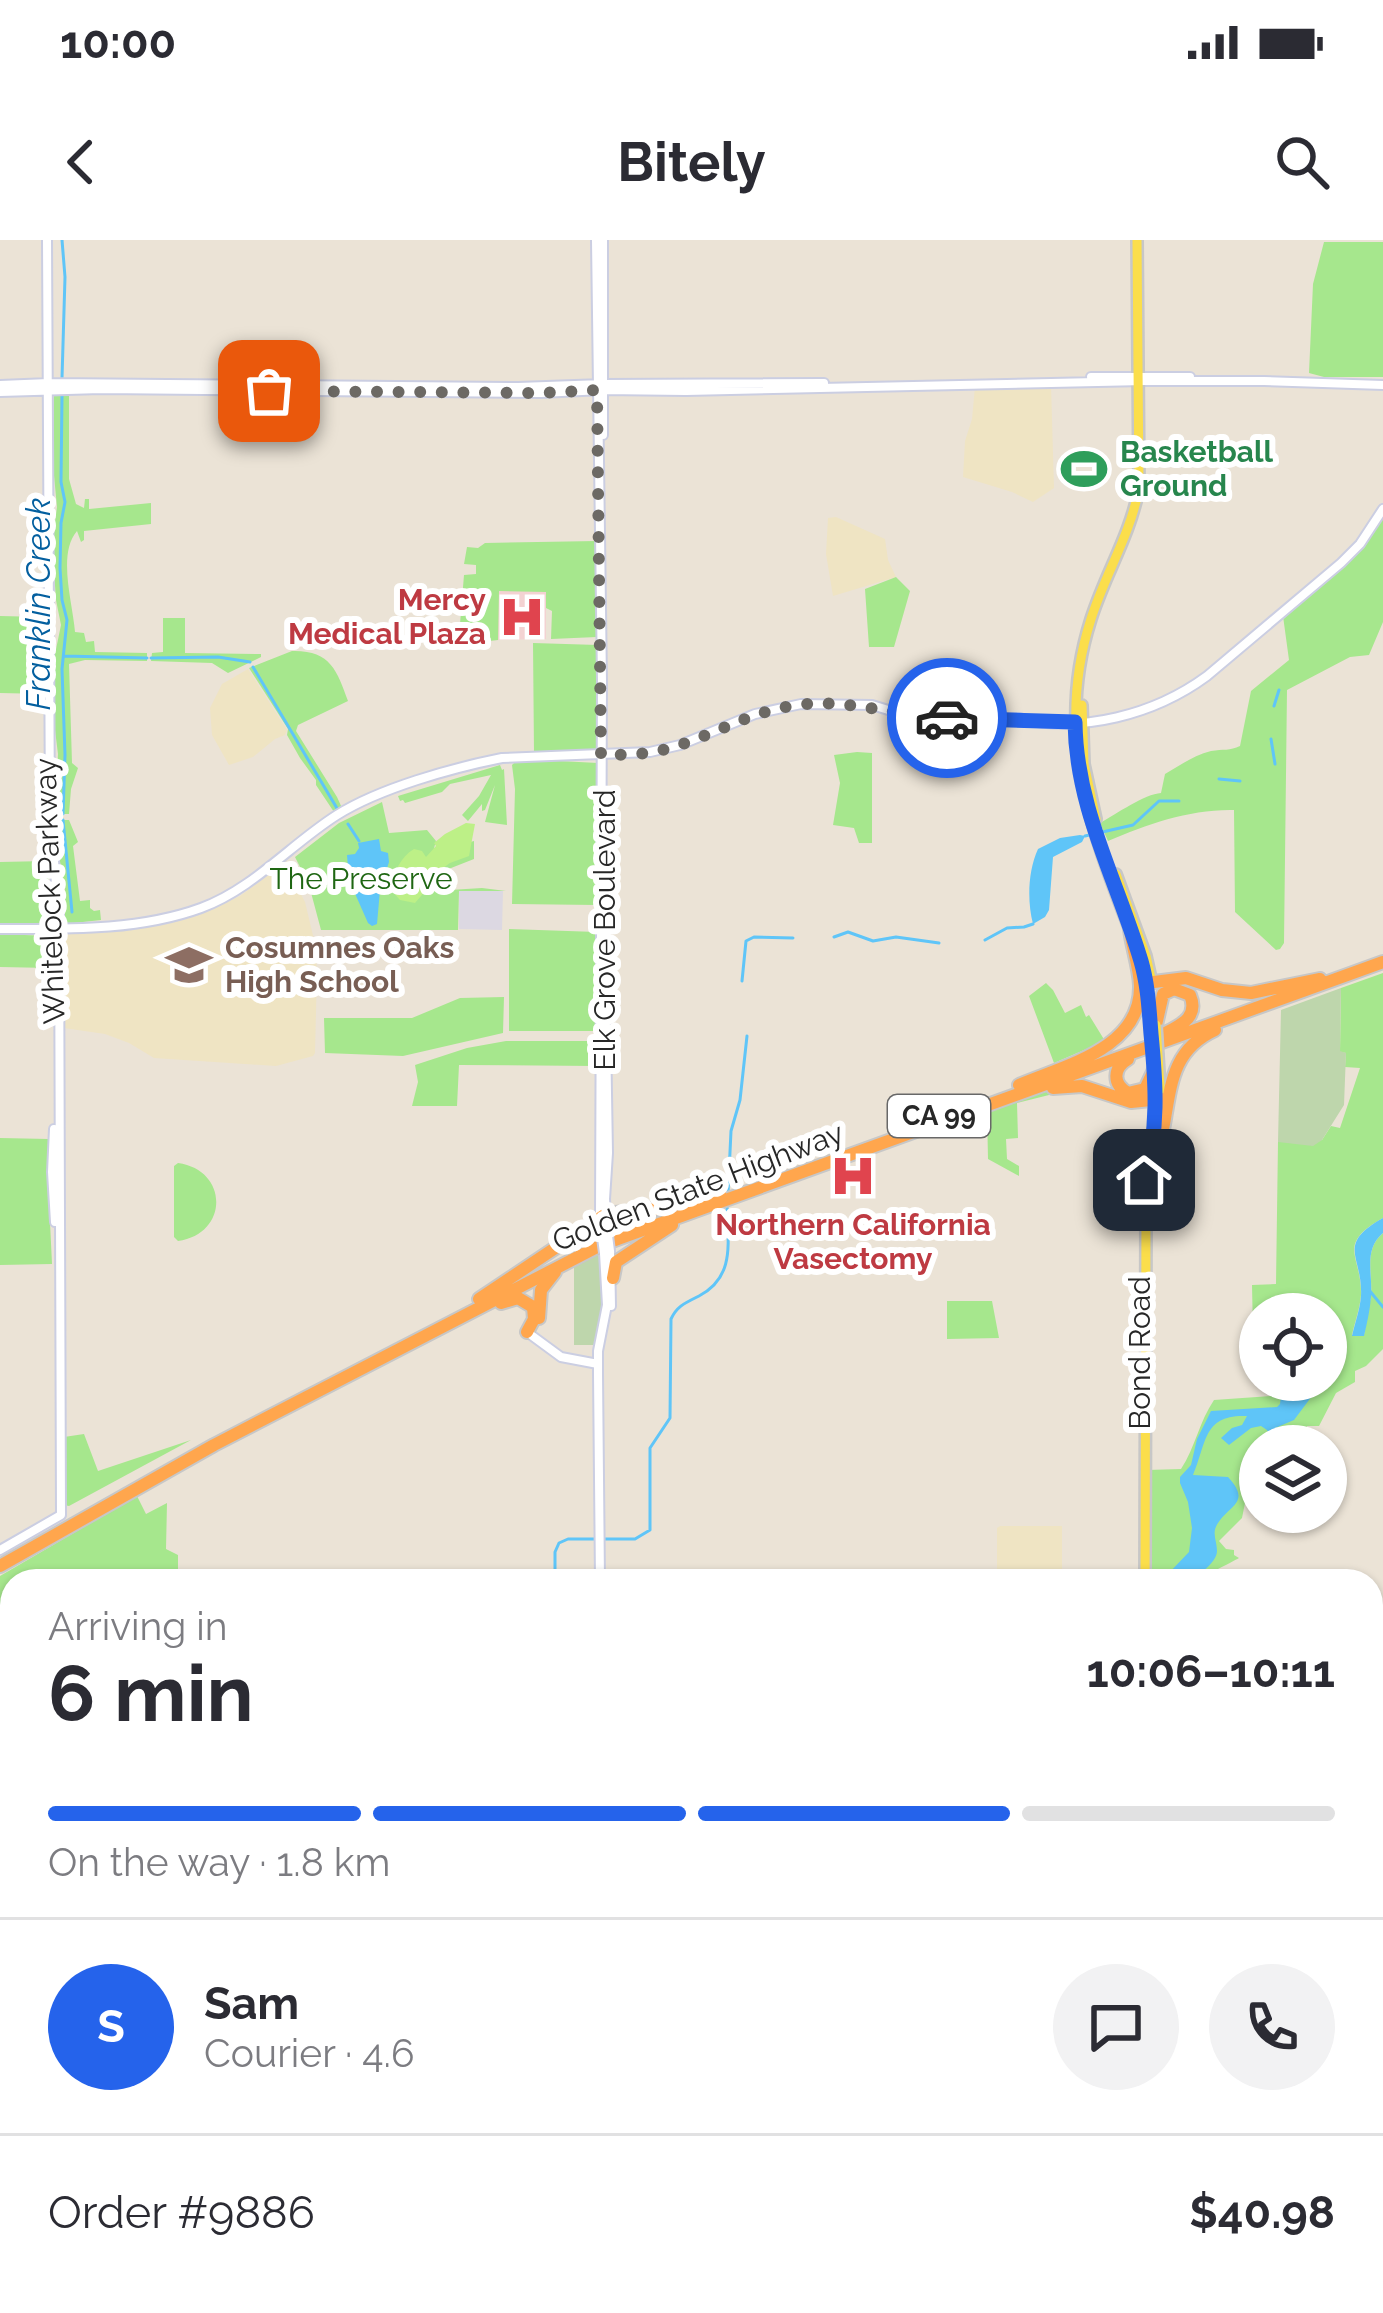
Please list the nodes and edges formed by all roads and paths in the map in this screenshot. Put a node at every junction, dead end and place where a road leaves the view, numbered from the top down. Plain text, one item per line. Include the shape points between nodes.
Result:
1 (45, 240) edge
2 (600, 240) edge
3 (1140, 240) edge
4 (1270, 377) junction
5 (1141, 379) junction
6 (1243, 382) junction
7 (1383, 383) edge
8 (335, 385) junction
9 (391, 386) junction
10 (47, 387) junction
11 (600, 387) junction
12 (0, 389) edge
13 (520, 390) junction
14 (311, 392) junction
15 (367, 392) junction
16 (1140, 458) junction
17 (1144, 490) junction
18 (1383, 509) edge
19 (1024, 720) junction
20 (1078, 720) junction
21 (604, 755) junction
22 (1079, 775) junction
23 (1089, 793) junction
24 (1096, 832) junction
25 (602, 864) junction
26 (1130, 929) junction
27 (0, 931) edge
28 (56, 931) junction
29 (1383, 959) edge
30 (599, 971) junction
31 (1149, 982) junction
32 (1315, 983) junction
33 (54, 1002) junction
34 (605, 1002) junction
35 (1156, 1029) junction
36 (59, 1034) junction
37 (54, 1049) junction
38 (1154, 1057) junction
39 (994, 1096) junction
40 (1158, 1100) junction
41 (982, 1106) junction
42 (1159, 1147) junction
43 (723, 1197) junction
44 (604, 1223) junction
45 (584, 1253) junction
46 (610, 1283) junction
47 (467, 1306) junction
48 (609, 1307) junction
49 (1139, 1316) junction
50 (1143, 1328) junction
51 (530, 1332) junction
52 (428, 1334) junction
53 (552, 1352) junction
54 (564, 1354) junction
55 (598, 1358) junction
56 (60, 1397) junction
57 (599, 1402) junction
58 (0, 1558) edge
59 (600, 1569) edge
60 (1143, 1569) edge
61 (1143, 1569) edge

1 - 10 main road, Whitelock Parkway
2 - 11 main road, Elk Grove Boulevard
3 - 5 main road
4 - 5 main road
4 - 6 main road
4 - 7 main road
5 - 6 main road
5 - 11 main road
5 - 16 main road
5 - 17 main road
6 - 7 main road
8 - 9 main road
8 - 10 main road
8 - 14 main road
9 - 13 main road
9 - 15 main road
10 - 12 main road
10 - 14 main road
10 - 28 main road, Whitelock Parkway
11 - 13 main road
11 - 13 main road
11 - 21 main road, Elk Grove Boulevard
13 - 15 main road
14 - 15 main road
16 - 17 main road
16 - 20 main road via 1130,528 1085,639
17 - 20 main road via 1094,628
18 - 20 main road via 1341,563 1207,676 1113,719
19 - 20 main road
19 - 20 main road
19 - 21 main road via 832,703 774,709 669,748
20 - 22 main road
20 - 23 main road
21 - 25 main road, Elk Grove Boulevard
21 - 25 main road, Elk Grove Boulevard
21 - 28 main road via 507,759 452,775 357,808 248,888 201,912
22 - 23 main road
22 - 24 main road
23 - 24 main road
24 - 26 main road
24 - 31 main road
25 - 30 main road, Elk Grove Boulevard
25 - 34 main road, Elk Grove Boulevard
26 - 31 main road
26 - 39 highway via 1140,988 1126,1030 1102,1049
27 - 28 main road
28 - 33 main road, Whitelock Parkway
28 - 36 main road, Whitelock Parkway
29 - 32 highway, Golden State Highway / CA 99
30 - 34 main road
30 - 44 main road, Elk Grove Boulevard
31 - 32 highway via 1186,978 1251,993
31 - 35 main road
32 - 35 highway, Golden State Highway / CA 99
32 - 38 highway, Golden State Highway / CA 99
32 - 42 highway via 1190,1046 1174,1071
33 - 36 main road
33 - 37 main road, Whitelock Parkway
34 - 44 main road, Elk Grove Boulevard
35 - 38 main road, bridge
35 - 39 highway, Golden State Highway / CA 99
36 - 37 main road
36 - 56 main road, Whitelock Parkway
37 - 56 main road, Whitelock Parkway
38 - 40 main road
38 - 41 highway, Golden State Highway / CA 99
39 - 43 highway, Golden State Highway / CA 99
40 - 41 highway via 1124,1101 1072,1085
40 - 42 main road, Bond Road
40 - 49 main road, Bond Road via 1140,1209
41 - 43 highway, Golden State Highway / CA 99
42 - 50 main road, Bond Road via 1146,1203
43 - 44 highway
43 - 45 highway, Golden State Highway / CA 99
43 - 46 highway via 624,1255
43 - 47 highway, Golden State Highway / CA 99 via 601,1239
44 - 46 main road, Elk Grove Boulevard, bridge
44 - 47 highway
45 - 51 highway via 544,1283
45 - 52 highway, Golden State Highway / CA 99
46 - 48 main road, Elk Grove Boulevard
47 - 58 highway, Golden State Highway / CA 99
48 - 55 main road, Elk Grove Boulevard
48 - 57 main road, Elk Grove Boulevard
49 - 50 main road
49 - 60 main road, Bond Road
50 - 61 main road, Bond Road
51 - 52 highway via 533,1307 518,1298
51 - 53 main road
51 - 54 main road
52 - 58 highway, Golden State Highway / CA 99
53 - 54 main road
53 - 55 main road
54 - 55 main road
55 - 57 main road, Elk Grove Boulevard
56 - 58 main road, Whitelock Parkway via 61,1515
57 - 59 main road, Elk Grove Boulevard

